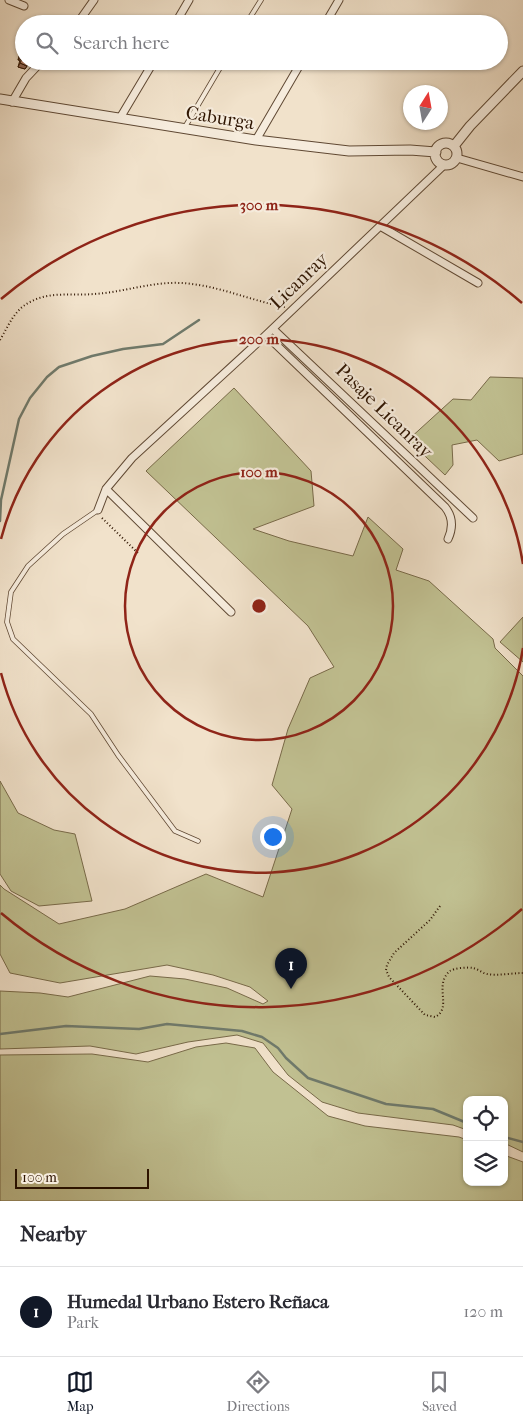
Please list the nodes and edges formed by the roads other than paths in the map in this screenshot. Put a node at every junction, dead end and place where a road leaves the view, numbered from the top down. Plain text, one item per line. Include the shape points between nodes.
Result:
1 (9, 0) edge
2 (94, 0) edge
3 (189, 0) edge
4 (260, 0) edge
5 (339, 0) edge
6 (24, 6) dead end
7 (83, 15) edge
8 (180, 15) edge
9 (251, 15) edge
10 (330, 15) edge
11 (34, 70) edge
12 (149, 70) edge
13 (219, 70) edge
14 (297, 70) edge
15 (523, 71) edge
16 (0, 99) edge
17 (12, 102) junction
18 (120, 118) junction
19 (184, 129) junction
20 (256, 140) junction
21 (454, 146) junction
22 (436, 152) junction
23 (457, 158) junction
24 (444, 164) junction
25 (523, 177) edge
26 (380, 226) junction
27 (478, 283) dead end
28 (273, 328) junction
29 (266, 335) junction
30 (106, 489) junction
31 (98, 510) joint
32 (472, 518) dead end
33 (448, 539) dead end
34 (231, 612) dead end
35 (198, 841) dead end

1 - 6 street
2 - 7 street
3 - 8 street
4 - 9 lane
5 - 10 street
11 - 17 street
12 - 18 street
13 - 19 lane
14 - 20 street
15 - 21 street
16 - 17 street, Caburga
17 - 18 street, Caburga
18 - 19 street, Caburga
19 - 20 street, Caburga
20 - 22 street, Caburga via 349,151
21 - 22 street, Caburga via 445,143
21 - 23 street
22 - 24 street via 438,161
23 - 24 street via 453,163
23 - 25 street
24 - 26 street, Licanray
26 - 27 street
26 - 28 street, Licanray
28 - 29 street, Licanray
28 - 32 street, Pasaje Licanray
29 - 30 street, Licanray via 132,458
29 - 33 street via 445,507 452,524
30 - 31 street, Licanray
30 - 34 street
31 - 35 lane via 28,566 11,592 7,622 13,640 91,714 175,831

